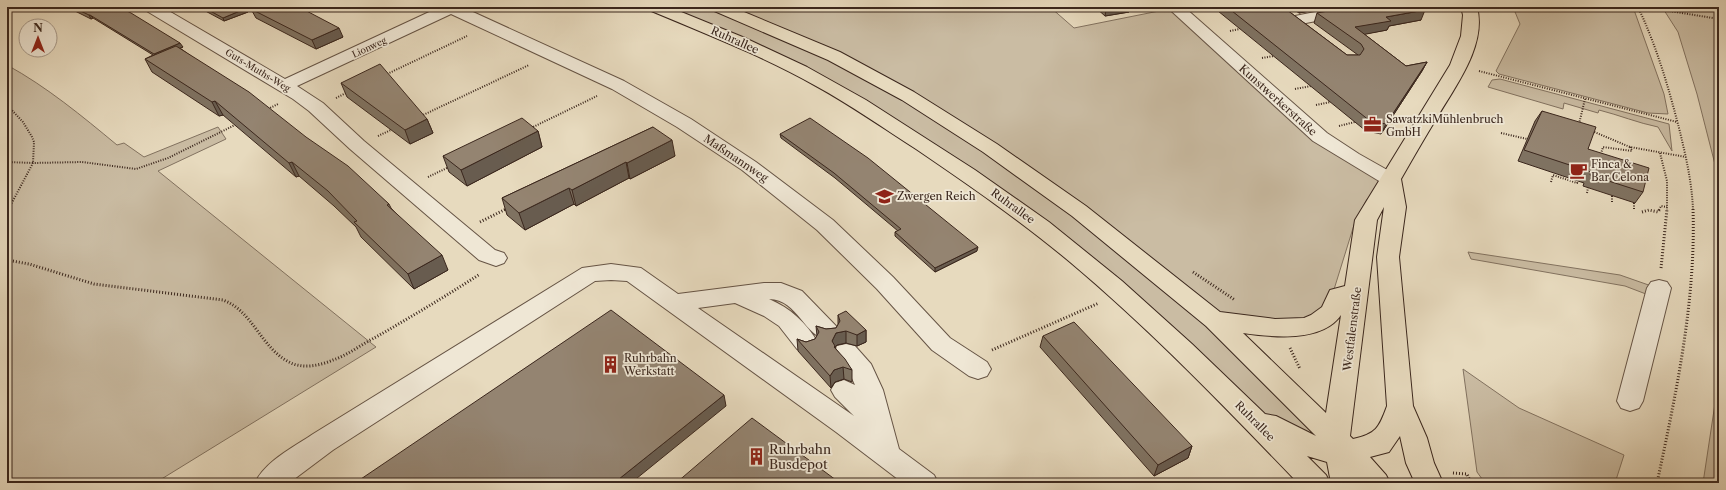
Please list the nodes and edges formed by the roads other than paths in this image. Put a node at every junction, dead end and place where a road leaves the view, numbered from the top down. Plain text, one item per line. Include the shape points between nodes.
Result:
1 (151, 7) edge
2 (655, 7) edge
3 (718, 7) edge
4 (1175, 7) edge
5 (1356, 7) edge
6 (1469, 7) edge
7 (452, 8) edge
8 (1314, 33) edge
9 (291, 90) junction
10 (1391, 180) junction
11 (496, 258) road end
12 (1659, 288) road end
13 (1356, 291) junction
14 (738, 295) junction
15 (673, 303) junction
16 (1214, 320) junction
17 (827, 332) edge
18 (806, 343) edge
19 (846, 353) dead end
20 (978, 369) dead end
21 (844, 390) dead end
22 (1630, 401) dead end
23 (1400, 406) junction
24 (1242, 407) junction
25 (878, 424) junction
26 (1340, 449) junction
27 (887, 455) junction
28 (1424, 479) edge
29 (269, 483) edge
30 (924, 483) edge
31 (1316, 483) edge
32 (1346, 483) edge
33 (1376, 483) edge

1 - 9 street, Guts-Muths-Weg
2 - 24 main road, Ruhrallee via 730,37 822,81 966,173 1080,258
3 - 16 main road via 834,56 908,96 990,148 1079,211
4 - 10 street, Kunstwerkerstraße via 1320,137
5 - 8 street via 1290,16
6 - 10 main road, Westfalenstraße via 1469,36 1458,65
7 - 9 street, Lionweg
7 - 20 street, Maßmannweg via 618,85 684,123 749,166 825,225 885,283 941,344
9 - 11 street, Guts-Muths-Weg via 316,107 487,255
10 - 13 main road, Westfalenstraße via 1366,220
10 - 23 main road via 1395,207 1388,257
12 - 22 street
13 - 16 main road via 1338,296 1330,313 1314,324 1280,329
13 - 26 main road, Westfalenstraße via 1345,383 1339,408
14 - 15 street
14 - 17 street via 781,291 794,297
14 - 18 street via 782,317
15 - 27 street
15 - 29 street via 633,274 590,274 323,442
16 - 26 main road
19 - 25 street via 862,371 870,390
21 - 25 street
23 - 26 main road via 1394,424 1379,444
23 - 28 main road via 1414,438
24 - 26 main road via 1276,430 1308,445
24 - 31 main road, Ruhrallee
25 - 27 street
26 - 32 main road, Westfalenstraße
26 - 33 main road
27 - 30 street

